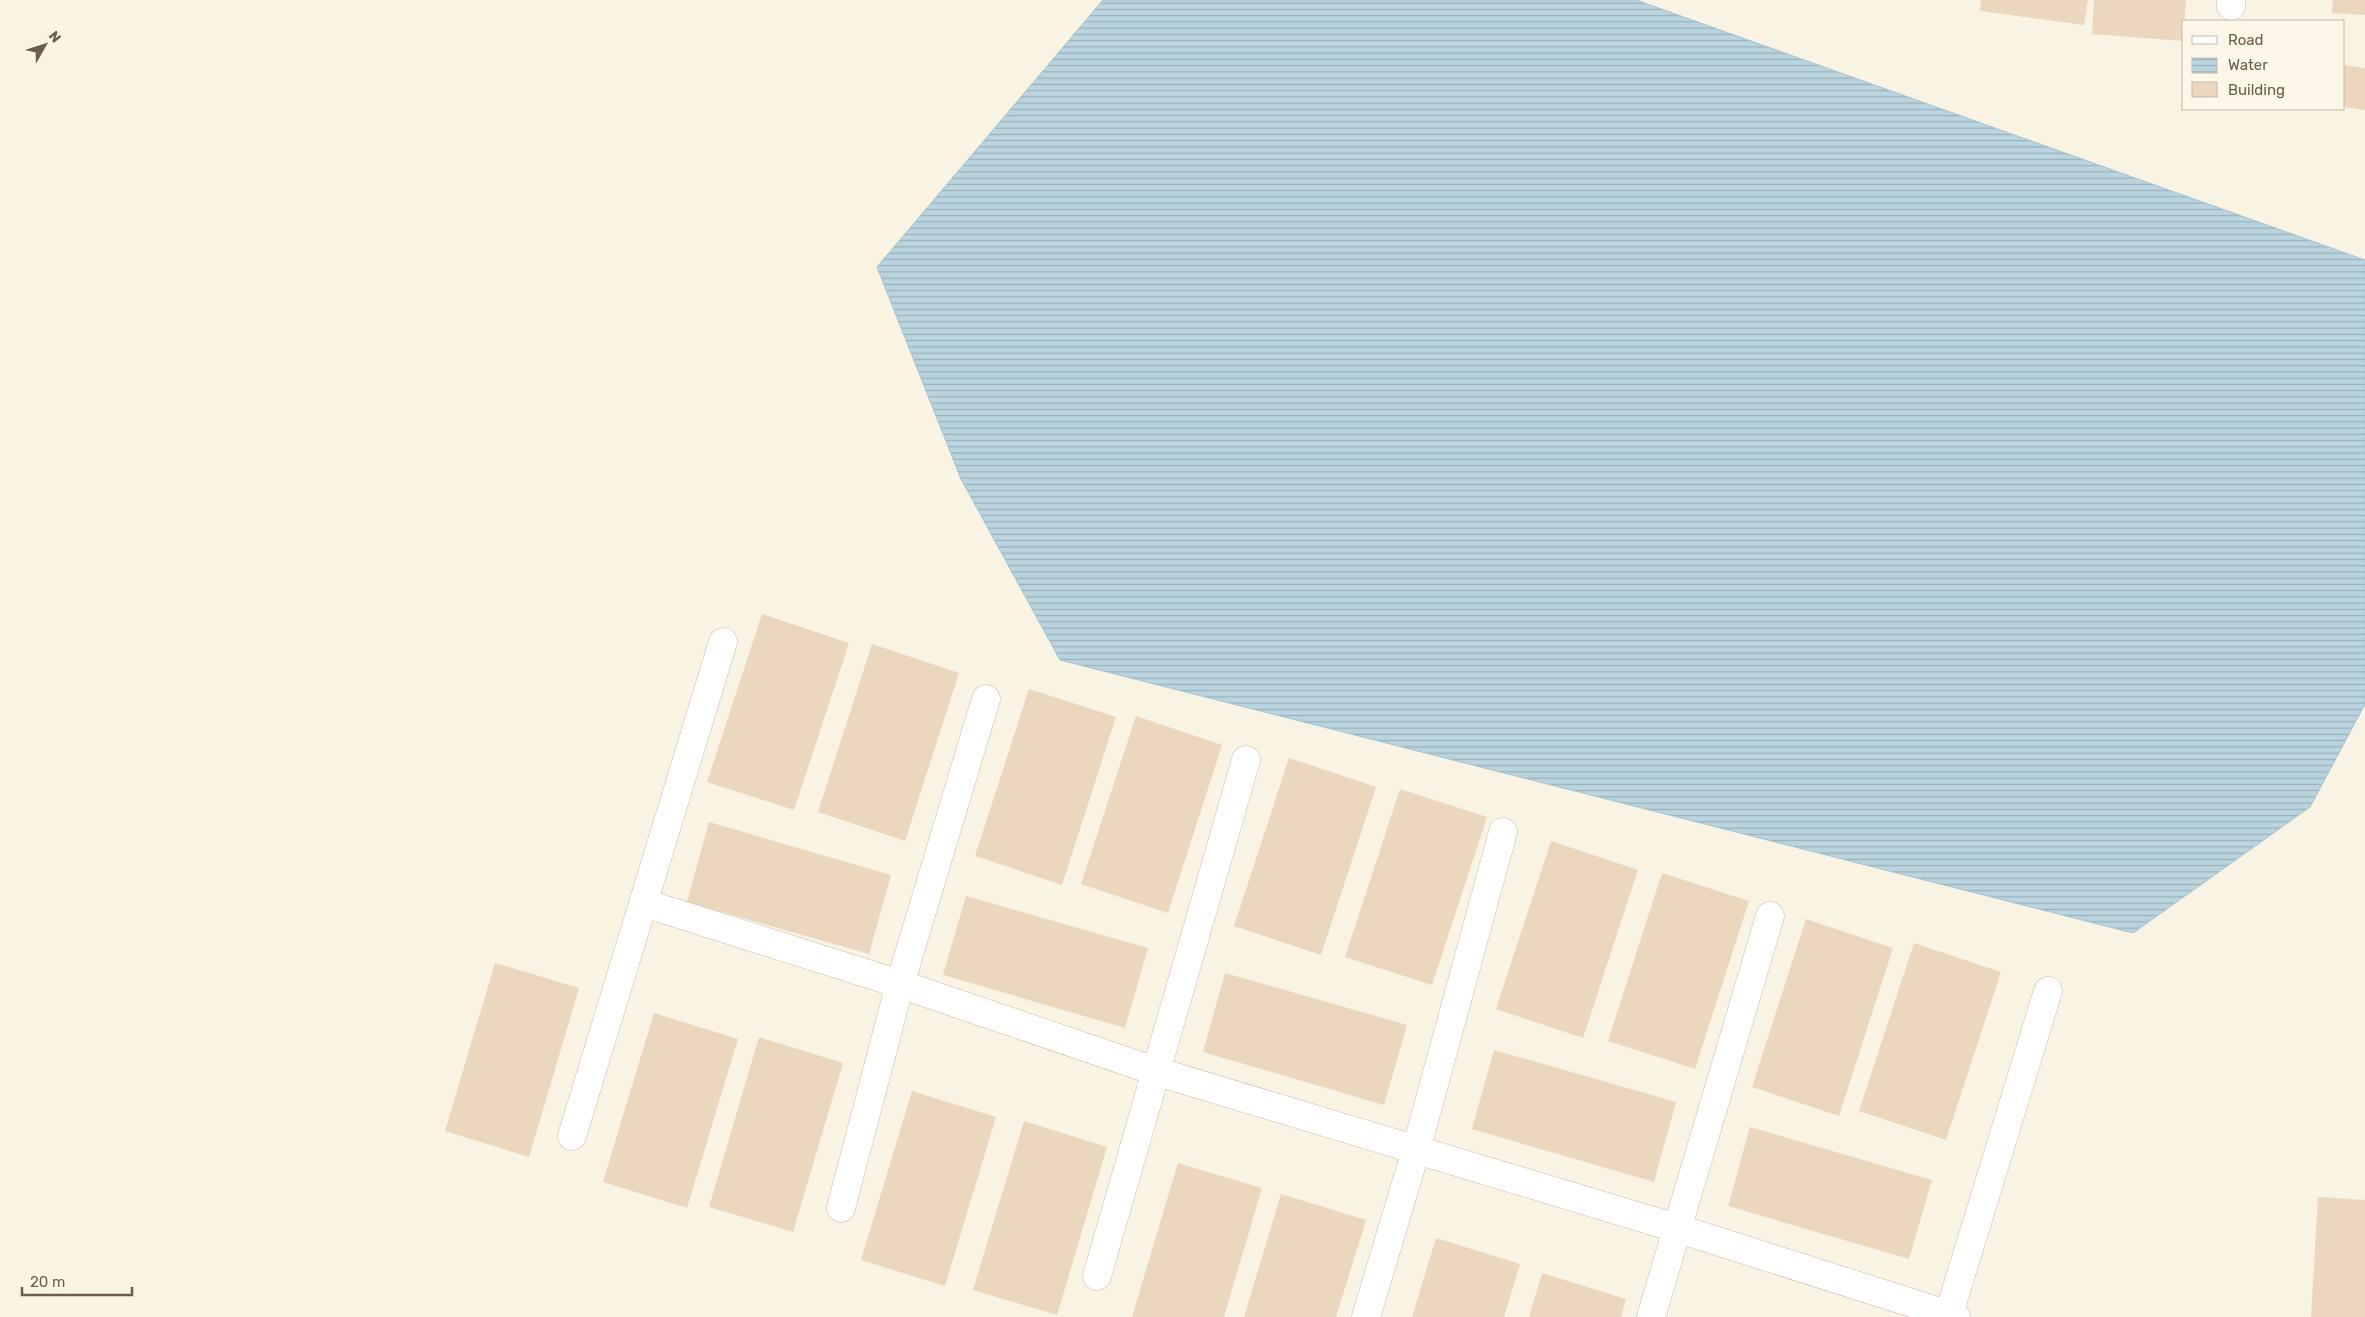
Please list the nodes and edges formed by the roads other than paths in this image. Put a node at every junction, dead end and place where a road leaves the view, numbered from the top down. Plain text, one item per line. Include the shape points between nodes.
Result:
1 (723, 642) dead end
2 (986, 700) dead end
3 (1246, 760) dead end
4 (1503, 832) dead end
5 (644, 903) junction
6 (1770, 916) dead end
7 (900, 984) junction
8 (2048, 991) dead end
9 (1155, 1071) junction
10 (572, 1136) dead end
11 (1416, 1150) junction
12 (841, 1208) dead end
13 (1676, 1228) junction
14 (1098, 1276) dead end
15 (1951, 1316) edge
16 (1366, 1317) edge
17 (1651, 1317) edge

1 - 5 street
2 - 7 street
3 - 9 street
4 - 11 street
5 - 7 street
5 - 10 street
6 - 13 street
7 - 9 street
7 - 12 street
8 - 15 street
9 - 11 street
9 - 14 street
11 - 13 street
11 - 16 street
13 - 15 street
13 - 17 street

